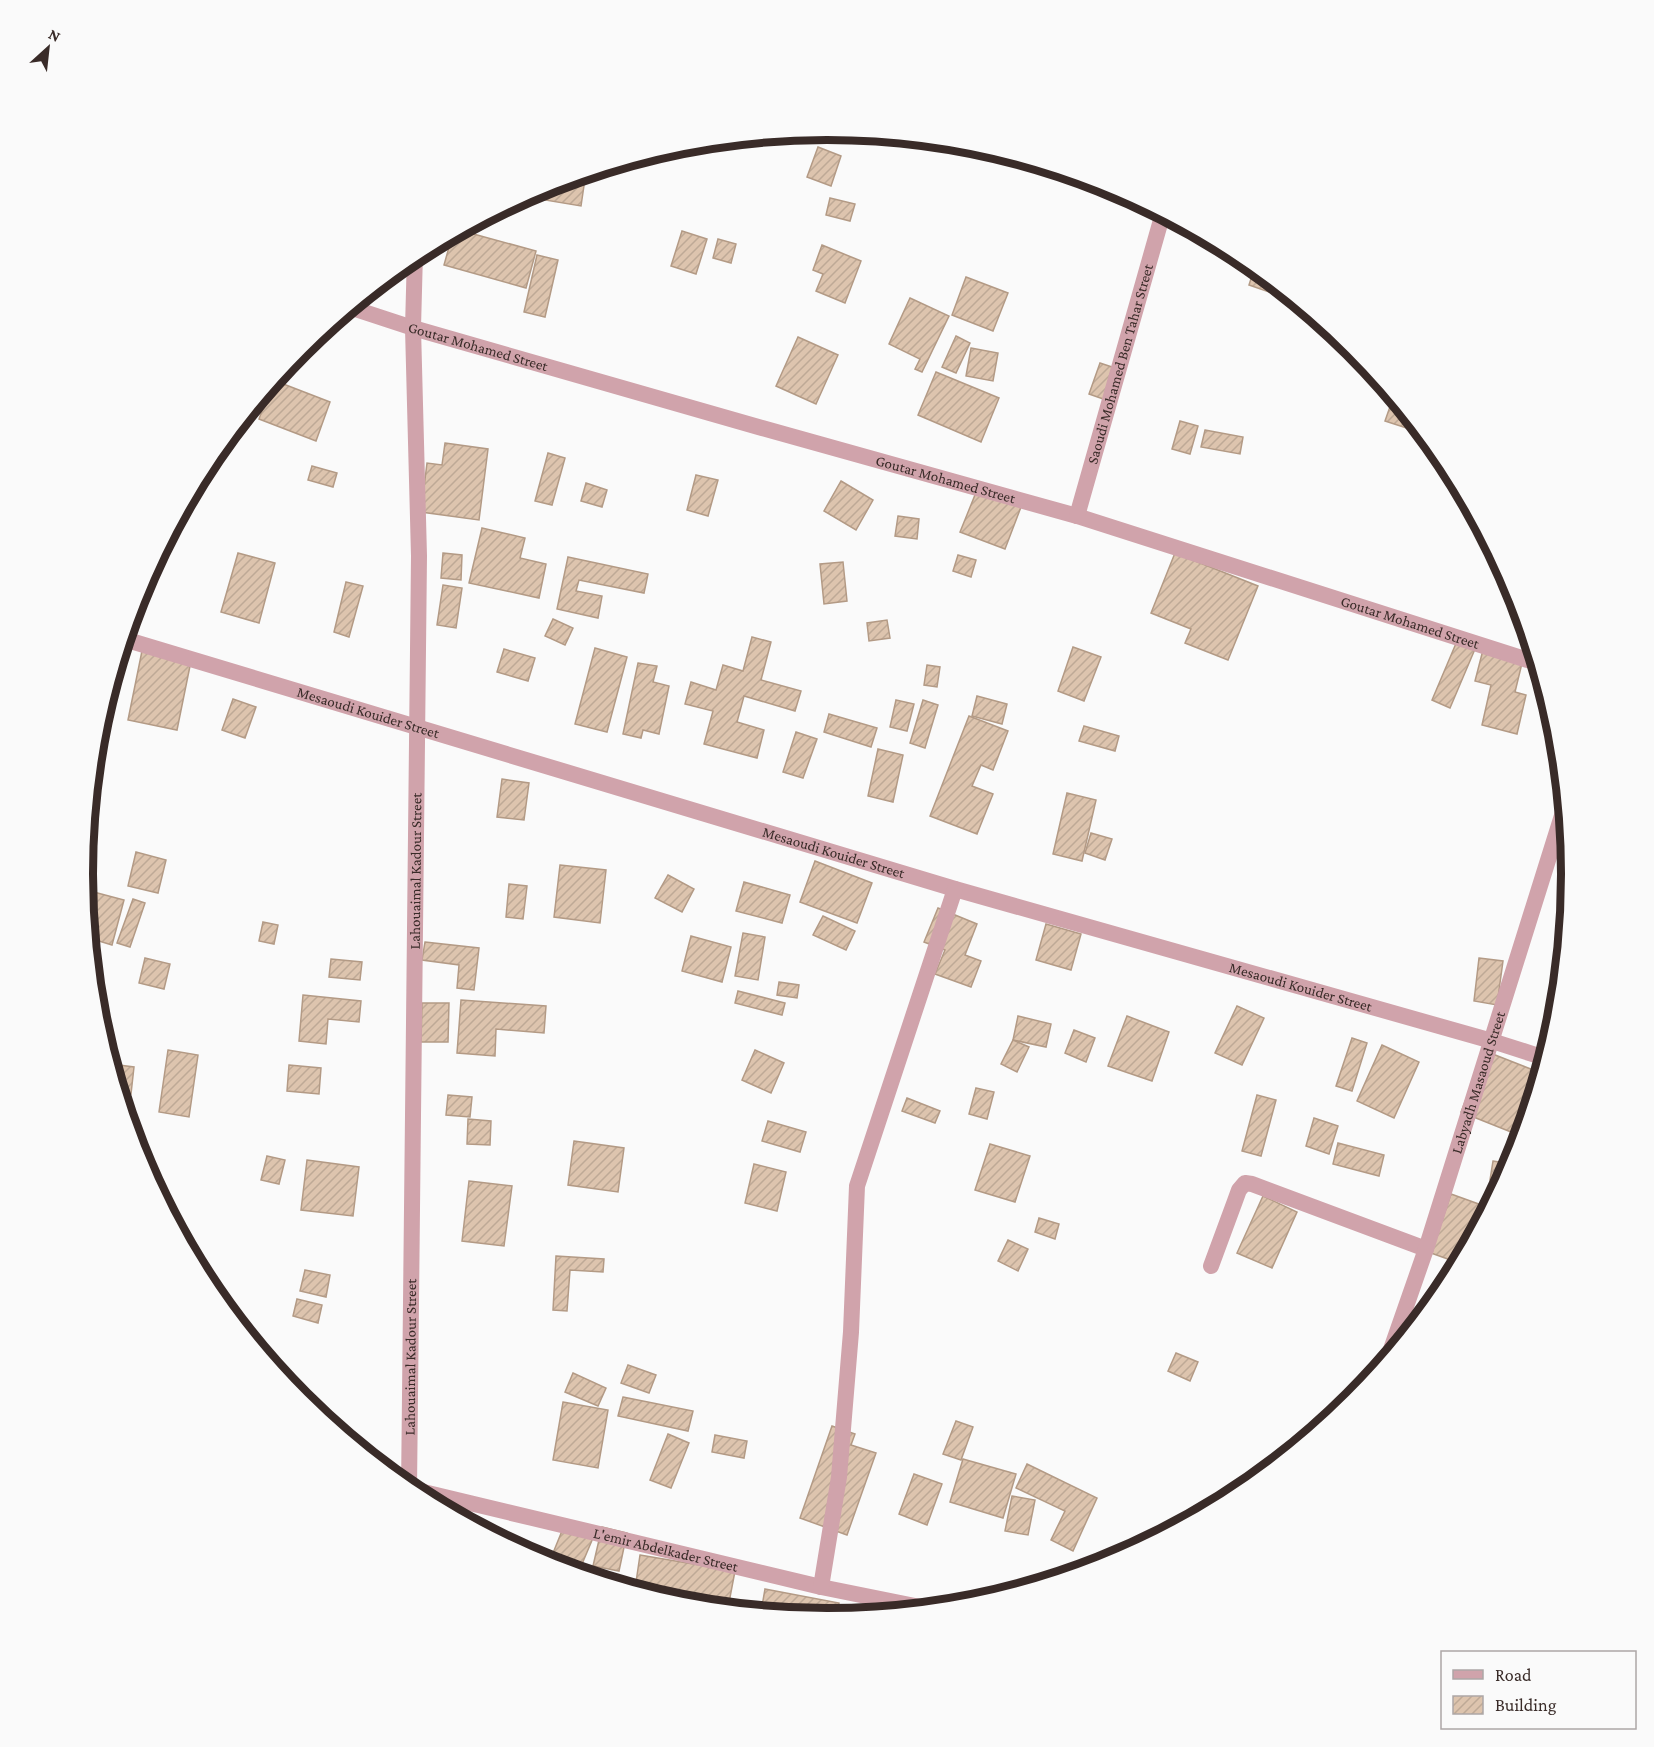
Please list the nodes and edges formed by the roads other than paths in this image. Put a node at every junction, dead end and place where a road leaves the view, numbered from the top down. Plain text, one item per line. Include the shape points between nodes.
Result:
1 (1161, 220) edge
2 (415, 266) edge
3 (358, 310) edge
4 (413, 328) junction
5 (1077, 516) junction
6 (131, 641) edge
7 (1529, 660) edge
8 (417, 728) junction
9 (1559, 825) edge
10 (954, 889) junction
11 (1492, 1041) junction
12 (1538, 1056) edge
13 (1426, 1249) junction
14 (1212, 1266) dead end
15 (1395, 1337) edge
16 (409, 1477) edge
17 (436, 1495) edge
18 (821, 1587) junction
19 (901, 1603) edge

1 - 5 street, Saoudi Mohamed Ben Tahar Street
2 - 4 street, Lahouaimal Kadour Street
3 - 4 street, Goutar Mohamed Street
4 - 5 street, Goutar Mohamed Street
4 - 8 street, Lahouaimal Kadour Street via 419,556
5 - 7 street, Goutar Mohamed Street
6 - 8 street, Mesaoudi Kouider Street
8 - 10 street, Mesaoudi Kouider Street
8 - 16 street, Lahouaimal Kadour Street
9 - 11 street, Labyadh Masaoud Street
10 - 11 street, Mesaoudi Kouider Street
10 - 18 street via 857,1186 839,1478
11 - 12 street, Mesaoudi Kouider Street
11 - 13 street, Labyadh Masaoud Street
13 - 14 street via 1245,1183 1235,1200
13 - 15 street, Labyadh Masaoud Street
17 - 18 street, L'emir Abdelkader Street
18 - 19 street, L'emir Abdelkader Street

